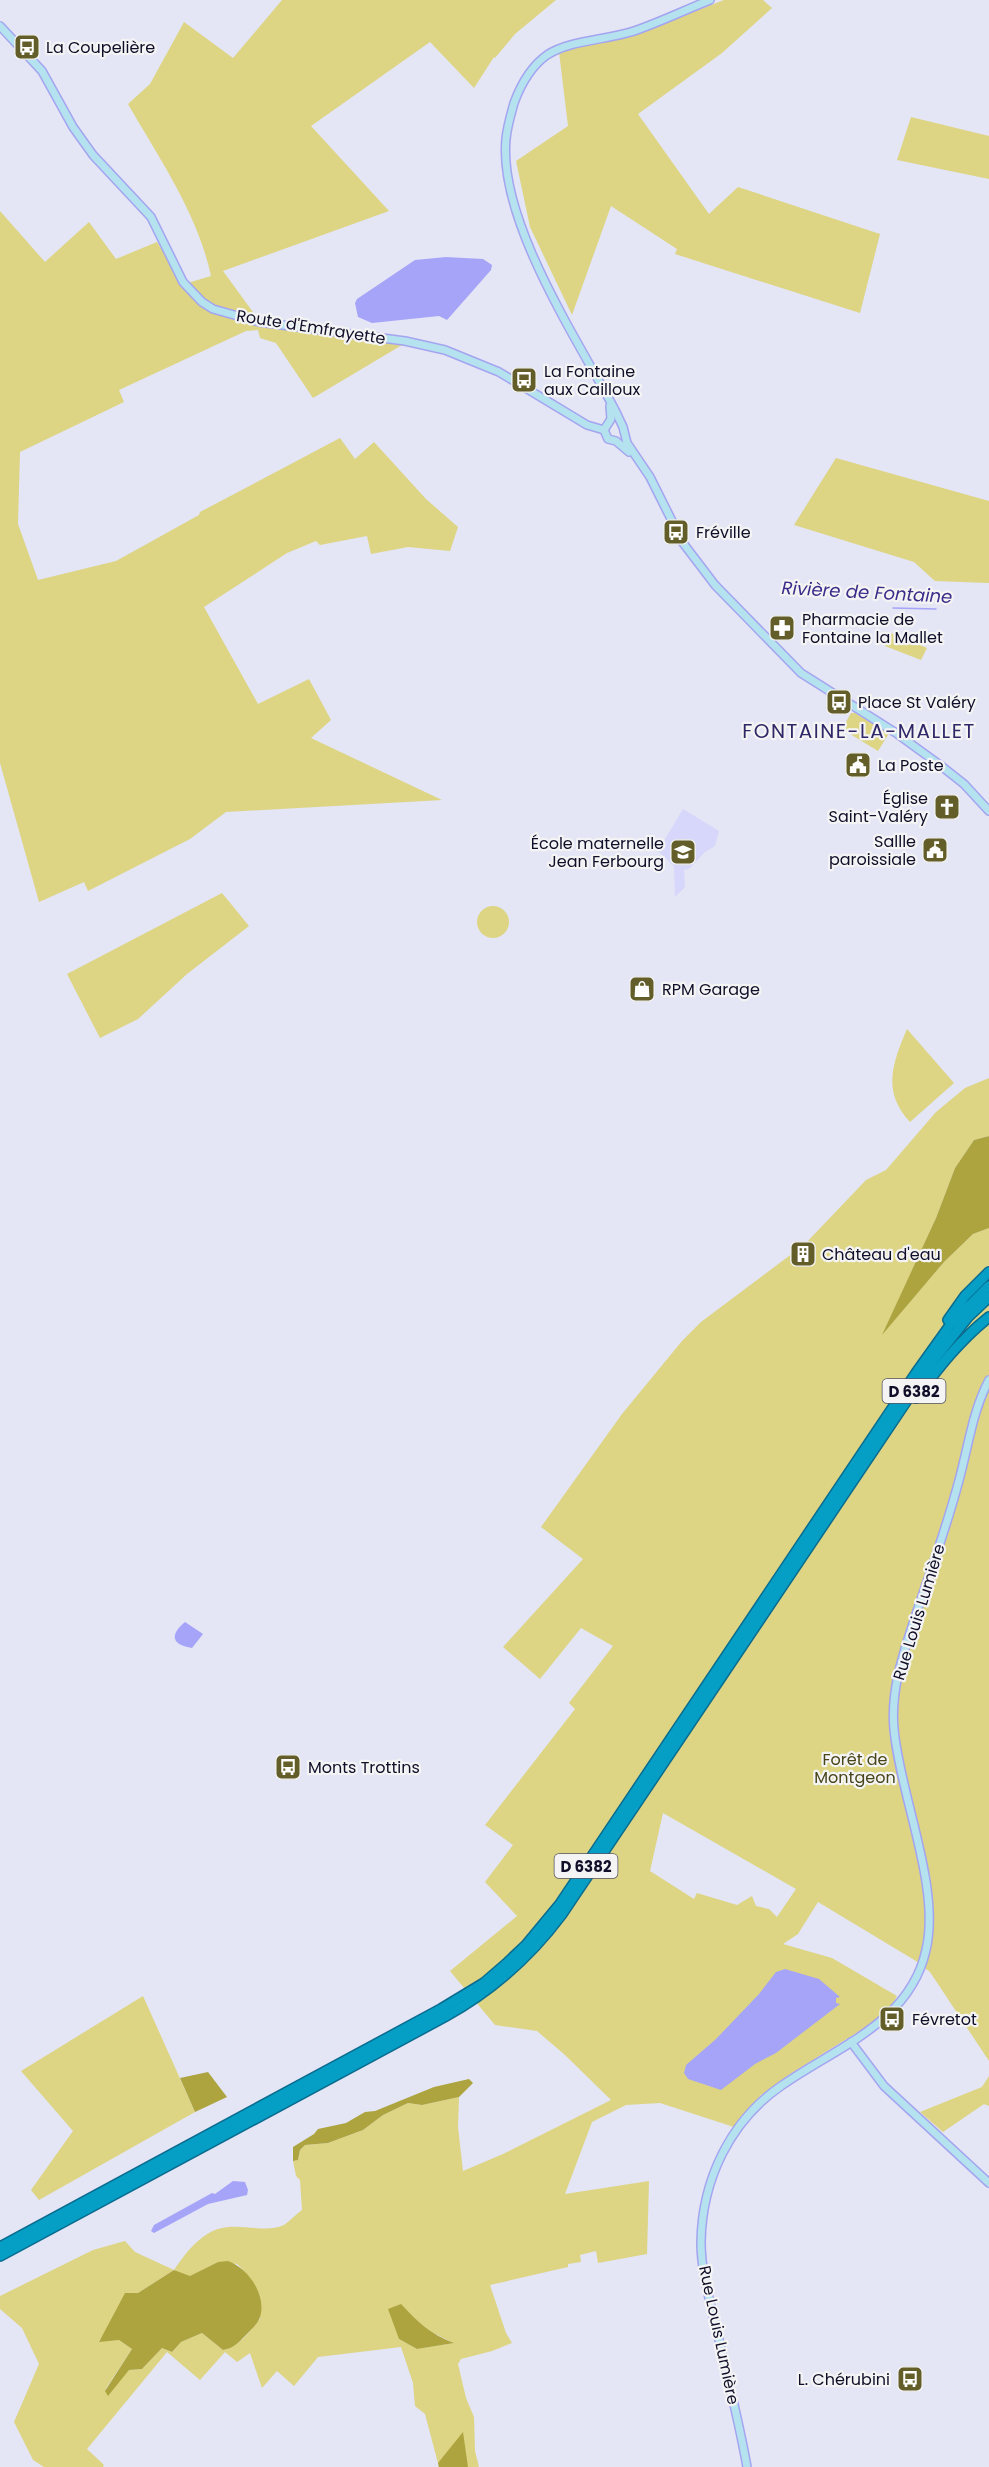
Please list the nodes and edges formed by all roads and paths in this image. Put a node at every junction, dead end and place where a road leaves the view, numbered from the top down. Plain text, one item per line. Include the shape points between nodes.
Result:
1 (710, 0) edge
2 (0, 26) edge
3 (609, 398) junction
4 (609, 423) junction
5 (620, 423) junction
6 (604, 429) junction
7 (623, 435) junction
8 (616, 441) junction
9 (640, 463) junction
10 (989, 811) edge
11 (989, 1272) edge
12 (989, 1286) edge
13 (989, 1297) edge
14 (989, 1317) edge
15 (989, 1380) edge
16 (875, 1434) junction
17 (847, 1491) junction
18 (851, 2042) junction
19 (989, 2183) edge
20 (0, 2247) edge
21 (0, 2256) edge
22 (747, 2467) edge

1 - 3 street via 634,31 560,48 533,66 512,110 506,138 507,169 522,229
2 - 6 street, Route d'Emfrayette via 42,71 93,155 151,217 178,274 202,302 240,318 445,350 499,372 587,425
3 - 4 street
3 - 5 street
4 - 5 street
4 - 6 street
5 - 7 street
6 - 8 street via 606,437
7 - 8 street
7 - 9 street
8 - 9 street
9 - 10 street via 696,561 789,662 940,765
11 - 16 highway via 965,1296 924,1352
12 - 16 highway, D 6382 via 951,1324
13 - 17 highway, D 6382 via 934,1360
14 - 17 highway via 941,1365
15 - 18 street, Rue Louis Lumière via 980,1398 959,1482 906,1646 894,1703 898,1760 930,1913 927,1949 920,1971 902,2002 886,2019
16 - 20 highway, D 6382 via 560,1904 506,1964 484,1983 441,2009
17 - 21 highway, D 6382 via 568,1905 546,1935 508,1974 446,2016
18 - 19 street via 884,2086
18 - 22 street, Rue Louis Lumière via 785,2083 753,2109 726,2146 708,2191 702,2225 702,2261

